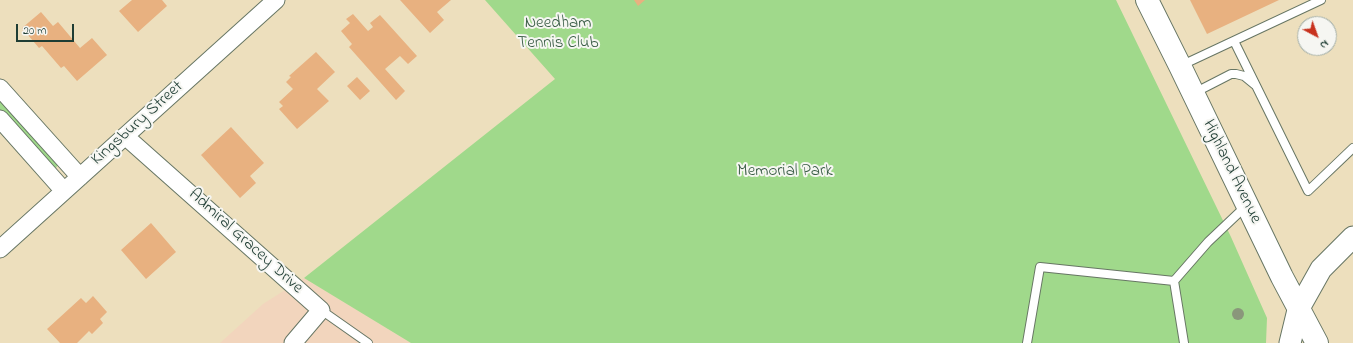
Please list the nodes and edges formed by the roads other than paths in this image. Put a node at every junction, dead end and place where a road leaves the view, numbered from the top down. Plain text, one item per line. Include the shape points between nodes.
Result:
1 (276, 0) edge
2 (1147, 0) edge
3 (1321, 0) edge
4 (1234, 41) junction
5 (1180, 66) junction
6 (0, 88) edge
7 (1259, 89) junction
8 (1194, 94) junction
9 (0, 119) edge
10 (125, 136) junction
11 (1353, 148) edge
12 (80, 177) junction
13 (64, 191) junction
14 (1247, 205) junction
15 (1353, 237) edge
16 (0, 249) edge
17 (1174, 281) junction
18 (321, 310) junction
19 (1298, 310) junction
20 (293, 343) edge
21 (368, 343) edge
22 (1027, 343) edge
23 (1184, 343) edge
24 (1290, 343) edge
25 (1317, 343) edge

1 - 10 street, Kingsbury Street
2 - 5 main road, Highland Avenue
3 - 4 lane
4 - 5 lane
4 - 7 lane
5 - 8 main road, Highland Avenue
6 - 12 street
7 - 8 lane via 1244,76 1232,74
7 - 11 lane via 1308,191
8 - 14 main road, Highland Avenue
9 - 13 street
10 - 12 street, Kingsbury Street
10 - 18 street, Admiral Gracey Drive
12 - 13 street, Kingsbury Street
13 - 16 street, Kingsbury Street
14 - 17 lane via 1208,242
14 - 19 main road, Highland Avenue
15 - 19 street via 1321,269
17 - 22 lane via 1040,267
17 - 23 lane
18 - 20 street
18 - 21 lane, Admiral Gracey Drive
19 - 24 street
19 - 25 main road, Highland Avenue

